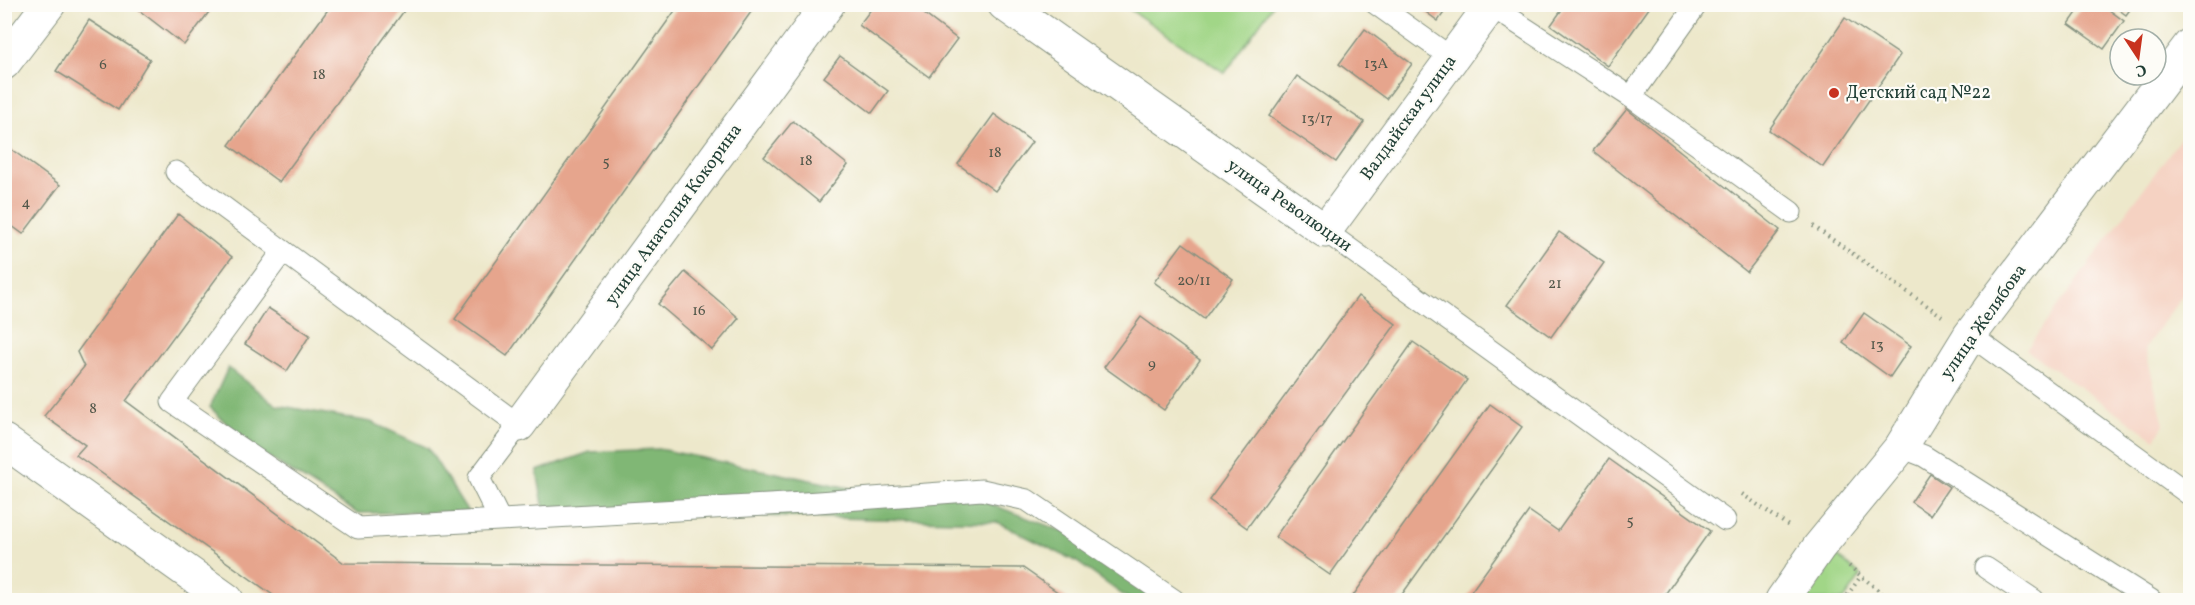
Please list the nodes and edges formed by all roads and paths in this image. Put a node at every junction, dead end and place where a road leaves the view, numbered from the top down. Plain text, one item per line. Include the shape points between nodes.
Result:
1 (49, 4) edge
2 (828, 4) edge
3 (1376, 4) edge
4 (1697, 4) edge
5 (1492, 5) edge
6 (1009, 6) edge
7 (2190, 45) edge
8 (1453, 59) junction
9 (4, 63) edge
10 (1632, 97) junction
11 (176, 172) dead end
12 (1791, 212) joint
13 (1326, 231) junction
14 (283, 251) junction
15 (1970, 335) junction
16 (519, 425) junction
17 (4, 441) edge
18 (1901, 447) junction
19 (2190, 495) edge
20 (500, 520) junction
21 (1725, 520) dead end
22 (1986, 568) dead end
23 (1861, 576) dead end
24 (227, 600) edge
25 (1174, 600) edge
26 (1782, 600) edge
27 (1844, 600) edge
28 (2034, 600) edge
29 (2151, 600) edge

1 - 9 street
2 - 16 street, улица Анатолия Кокорина
3 - 8 lane
4 - 10 lane
5 - 8 street, Валдайская улица
5 - 10 lane
6 - 13 street, улица Революции
7 - 15 street, улица Желябова
8 - 13 street, Валдайская улица
10 - 12 lane
11 - 14 lane
12 - 15 path
13 - 21 lane, улица Революции
14 - 16 lane
14 - 20 lane via 171,402 358,528
15 - 18 street, улица Желябова
15 - 19 lane
16 - 20 lane via 479,478
17 - 24 street
18 - 26 street, улица Желябова via 1818,547
18 - 29 lane via 1924,456
20 - 25 lane via 982,490 1027,500
22 - 28 lane
23 - 27 path

